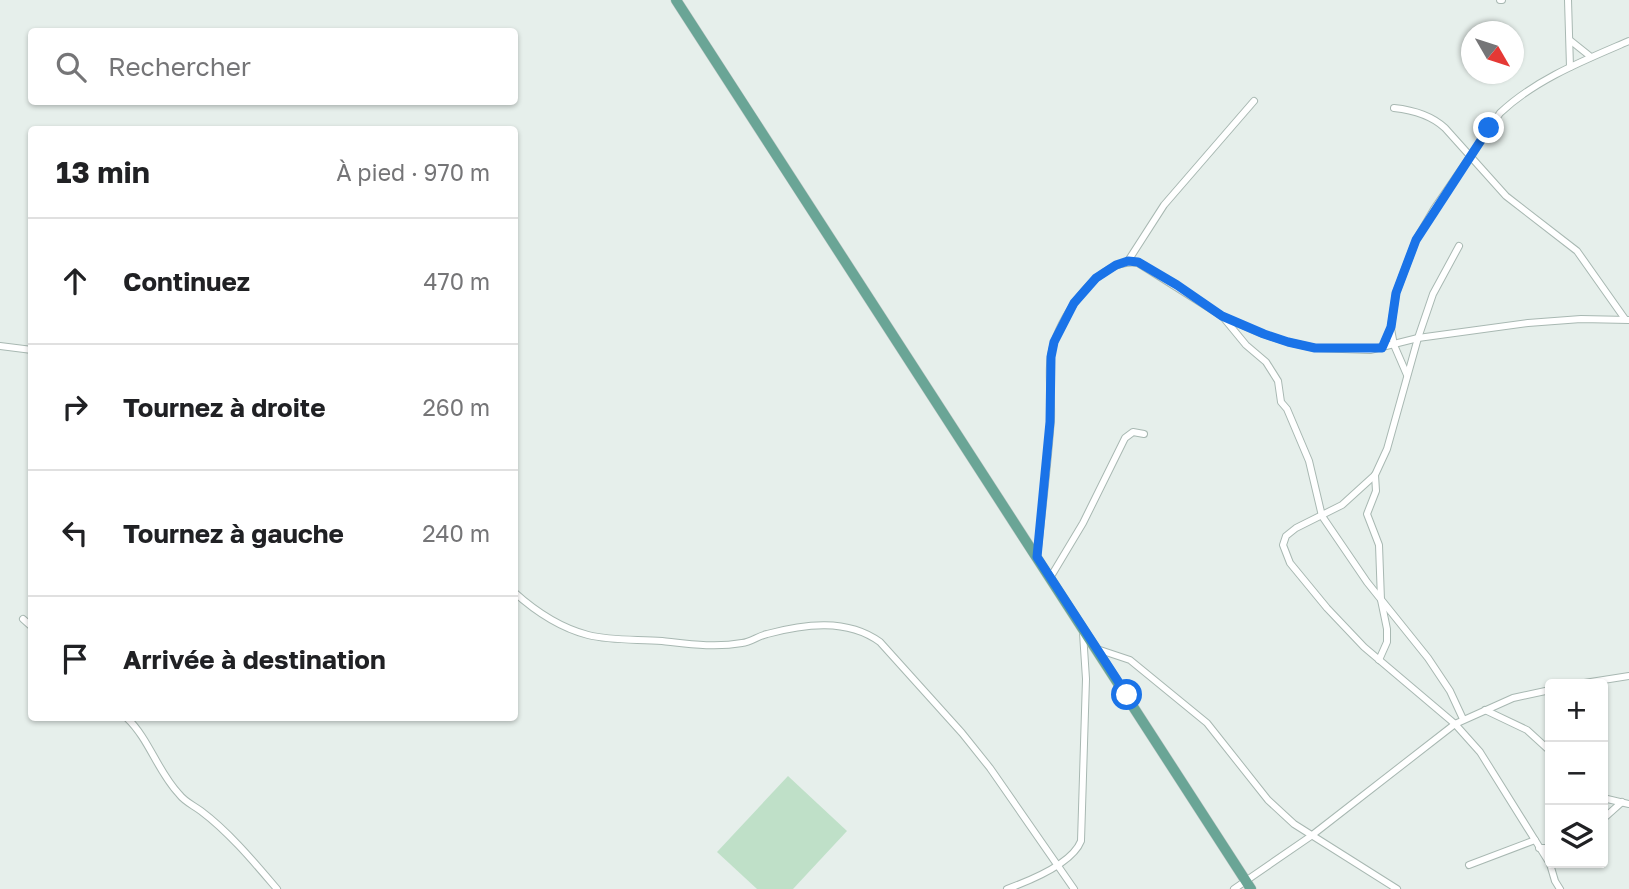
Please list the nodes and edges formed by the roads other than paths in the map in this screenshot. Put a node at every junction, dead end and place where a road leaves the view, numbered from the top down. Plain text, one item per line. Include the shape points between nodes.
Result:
1 (676, 0) edge
2 (1568, 0) edge
3 (1571, 41) junction
4 (1629, 41) edge
5 (1591, 57) junction
6 (1570, 67) junction
7 (1254, 101) dead end
8 (1394, 107) dead end
9 (1470, 158) junction
10 (1458, 247) dead end
11 (1128, 261) junction
12 (1222, 316) junction
13 (1627, 320) edge
14 (1391, 327) junction
15 (1418, 338) junction
16 (1394, 345) junction
17 (0, 346) edge
18 (1382, 348) junction
19 (28, 350) edge
20 (1407, 377) junction
21 (1144, 434) dead end
22 (1375, 475) junction
23 (1322, 516) junction
24 (1037, 557) junction
25 (1050, 578) junction
26 (518, 596) edge
27 (1381, 600) junction
28 (23, 620) dead end
29 (28, 624) edge
30 (1083, 628) junction
31 (1097, 649) junction
32 (1379, 660) junction
33 (1629, 676) edge
34 (1608, 679) edge
35 (1545, 691) edge
36 (1485, 710) junction
37 (1463, 719) junction
38 (129, 721) edge
39 (1455, 724) junction
40 (1545, 746) edge
41 (1608, 799) edge
42 (1626, 803) edge
43 (1608, 816) edge
44 (1311, 836) junction
45 (1535, 840) junction
46 (1539, 848) junction
47 (1545, 848) edge
48 (1056, 865) junction
49 (1469, 865) dead end
50 (1248, 885) edge
51 (277, 889) edge
52 (1007, 889) edge
53 (1074, 889) edge
54 (1234, 889) edge
55 (1397, 889) edge
56 (1560, 889) edge

1 - 24 main road
2 - 3 street
3 - 5 street
3 - 6 street
4 - 5 street
5 - 6 street
6 - 9 street via 1512,102
7 - 11 street via 1164,205
8 - 9 street via 1436,120
9 - 13 street via 1506,196 1577,251
9 - 14 street via 1416,240 1396,293
10 - 15 street via 1433,294
11 - 12 street via 1138,262
11 - 24 street via 1084,290 1054,342
12 - 18 street via 1315,348
12 - 23 street via 1278,381 1281,402 1309,461
13 - 15 street via 1528,323
14 - 16 street
14 - 18 street
15 - 16 street
15 - 20 street
16 - 18 street
16 - 20 street
17 - 19 street
20 - 22 street
21 - 25 street via 1133,432 1125,438
22 - 23 street via 1342,505
22 - 27 street via 1376,491 1367,514 1379,545
23 - 27 street
23 - 32 street via 1286,536 1284,552 1327,608
24 - 25 main road
25 - 30 main road
26 - 48 street via 549,619 587,635 617,639 713,646 820,624 868,633 962,733
27 - 32 street via 1387,642
27 - 37 street via 1428,658
28 - 29 street
30 - 31 main road
30 - 48 street via 1081,841 1075,853
31 - 44 street via 1130,660 1207,723 1268,800
31 - 50 main road
32 - 39 street
33 - 34 street
35 - 36 street
36 - 37 street
36 - 40 street via 1527,730
37 - 39 street
38 - 51 street via 177,792 235,843
39 - 44 street
39 - 45 street via 1480,752
41 - 42 street
42 - 43 street
44 - 50 street
44 - 55 street
45 - 46 street
45 - 49 street
46 - 47 street
46 - 56 street
48 - 52 street
48 - 53 street
50 - 54 street

